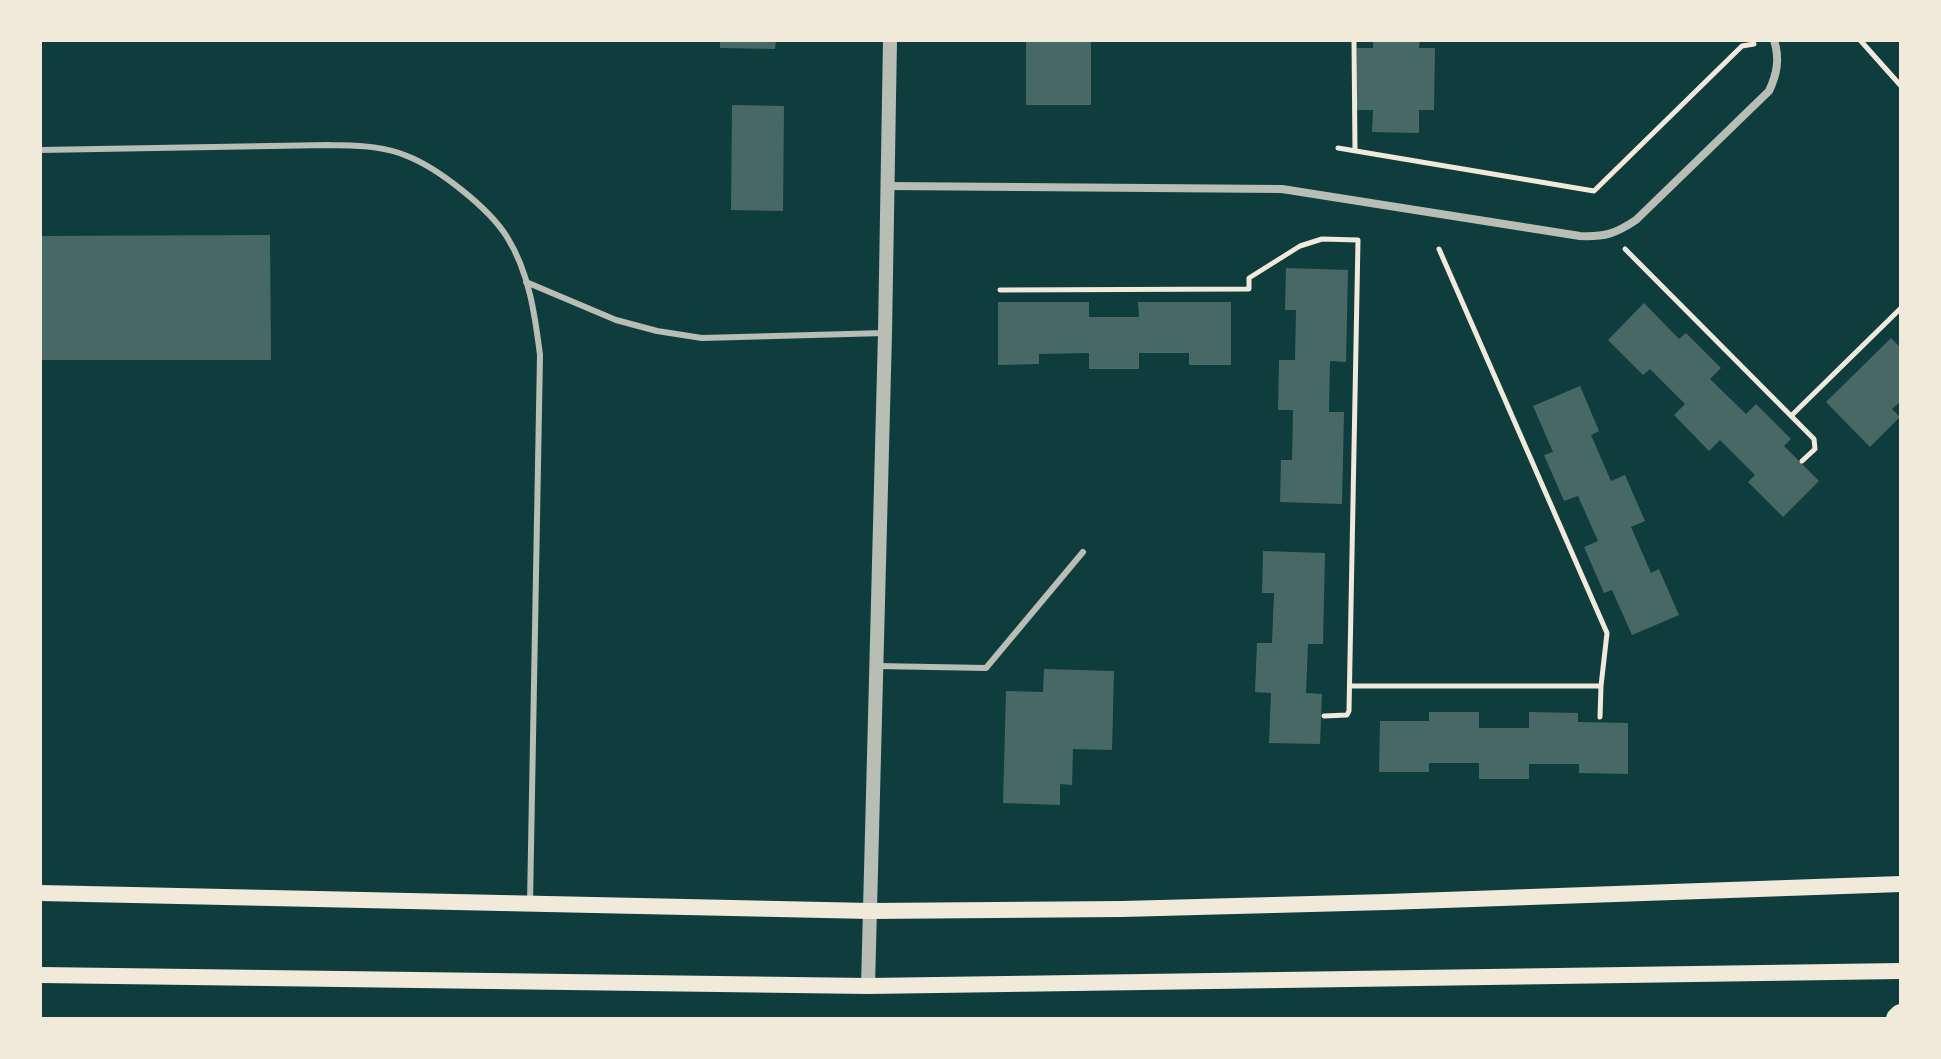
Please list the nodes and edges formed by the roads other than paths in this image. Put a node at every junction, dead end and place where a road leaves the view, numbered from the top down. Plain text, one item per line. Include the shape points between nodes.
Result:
1 (890, 40) edge
2 (1774, 40) edge
3 (40, 150) edge
4 (888, 186) junction
5 (526, 282) junction
6 (885, 333) junction
7 (1083, 552) dead end
8 (877, 666) junction
9 (1901, 884) edge
10 (40, 893) edge
11 (530, 903) junction
12 (870, 911) junction
13 (1901, 971) edge
14 (40, 975) edge
15 (868, 986) junction

1 - 4 street
2 - 4 street via 1777,73 1769,91 1636,220 1600,237 1282,189
3 - 5 lane via 328,145 407,155 478,204 507,236
4 - 6 street
5 - 6 lane via 616,320 702,338
5 - 11 lane via 540,355
6 - 8 street
7 - 8 lane via 986,668
8 - 12 street
9 - 12 main road via 1137,909
10 - 11 main road
11 - 12 main road
12 - 15 street
13 - 15 main road
14 - 15 main road

